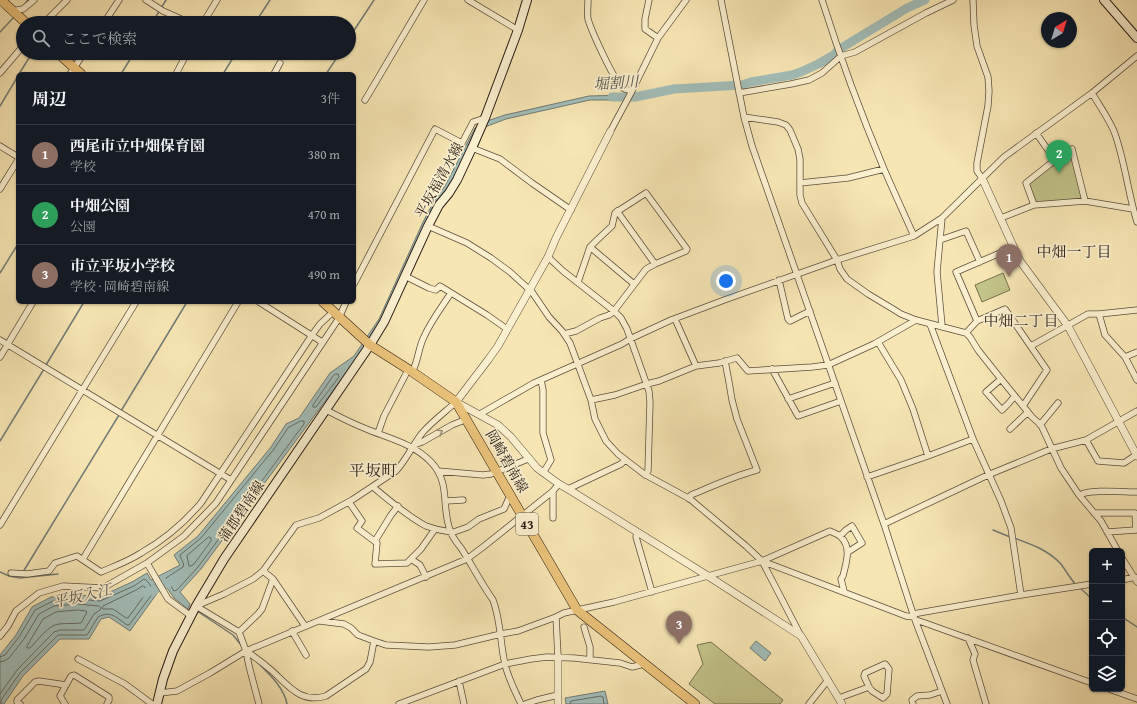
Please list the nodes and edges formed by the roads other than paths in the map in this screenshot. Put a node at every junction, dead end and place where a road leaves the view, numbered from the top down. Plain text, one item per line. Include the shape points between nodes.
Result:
1 (1, 0) edge
2 (34, 0) edge
3 (67, 0) edge
4 (119, 0) edge
5 (146, 0) edge
6 (217, 0) edge
7 (424, 0) edge
8 (468, 0) edge
9 (527, 0) edge
10 (588, 0) edge
11 (649, 0) edge
12 (686, 0) edge
13 (721, 0) edge
14 (822, 0) edge
15 (954, 0) edge
16 (973, 0) edge
17 (1104, 0) edge
18 (12, 10) junction
19 (18, 16) edge
20 (51, 16) edge
21 (109, 16) edge
22 (174, 16) edge
23 (207, 16) edge
24 (518, 30) junction
25 (658, 38) junction
26 (1137, 38) edge
27 (16, 54) edge
28 (841, 56) junction
29 (1137, 56) edge
30 (64, 60) edge
31 (81, 60) edge
32 (183, 60) edge
33 (280, 63) dead end
34 (75, 72) edge
35 (177, 72) edge
36 (275, 72) edge
37 (0, 73) edge
38 (632, 91) junction
39 (739, 93) junction
40 (1092, 93) junction
41 (365, 100) dead end
42 (744, 117) junction
43 (485, 118) junction
44 (610, 132) joint
45 (1036, 133) junction
46 (0, 146) edge
47 (472, 148) junction
48 (16, 157) edge
49 (1055, 160) junction
50 (16, 161) edge
51 (884, 168) junction
52 (982, 178) junction
53 (800, 183) junction
54 (0, 189) edge
55 (1085, 201) junction
56 (1034, 205) junction
57 (1133, 209) junction
58 (571, 210) junction
59 (617, 211) junction
60 (942, 218) junction
61 (1001, 218) junction
62 (1136, 218) edge
63 (428, 226) junction
64 (914, 236) junction
65 (940, 240) junction
66 (590, 247) junction
67 (1014, 247) junction
68 (548, 257) junction
69 (837, 260) junction
70 (980, 262) junction
71 (655, 264) junction
72 (797, 274) junction
73 (405, 276) junction
74 (356, 280) edge
75 (779, 280) junction
76 (578, 282) junction
77 (634, 284) junction
78 (530, 289) junction
79 (451, 293) junction
80 (32, 304) edge
81 (135, 304) edge
82 (237, 304) edge
83 (261, 304) edge
84 (324, 304) edge
85 (344, 304) edge
86 (810, 310) junction
87 (1137, 310) edge
88 (614, 311) junction
89 (1099, 314) junction
90 (336, 315) junction
91 (675, 318) junction
92 (916, 320) junction
93 (977, 321) junction
94 (930, 324) junction
95 (942, 326) junction
96 (1068, 326) junction
97 (507, 329) junction
98 (966, 333) junction
99 (564, 334) junction
100 (312, 335) junction
101 (630, 339) junction
102 (0, 340) edge
103 (322, 342) junction
104 (878, 342) junction
105 (368, 344) junction
106 (7, 345) junction
107 (1031, 346) junction
108 (1137, 352) edge
109 (0, 357) edge
110 (1125, 357) junction
111 (725, 361) junction
112 (578, 364) junction
113 (828, 365) junction
114 (696, 366) junction
115 (772, 369) junction
116 (410, 371) junction
117 (1001, 379) junction
118 (541, 380) junction
119 (1137, 380) edge
120 (835, 383) junction
121 (647, 384) junction
122 (82, 390) junction
123 (1015, 396) junction
124 (788, 399) junction
125 (591, 400) junction
126 (841, 401) junction
127 (456, 402) junction
128 (1058, 403) dead end
129 (1023, 406) junction
130 (326, 410) junction
131 (1137, 411) edge
132 (1028, 412) junction
133 (480, 414) junction
134 (466, 419) junction
135 (1118, 421) junction
136 (1040, 425) junction
137 (1010, 429) dead end
138 (378, 433) junction
139 (157, 436) junction
140 (973, 439) junction
141 (1086, 440) junction
142 (413, 446) junction
143 (1051, 449) junction
144 (928, 456) junction
145 (1137, 456) edge
146 (528, 459) junction
147 (625, 460) junction
148 (438, 471) junction
149 (497, 472) junction
150 (220, 473) junction
151 (543, 473) junction
152 (646, 475) junction
153 (988, 475) junction
154 (867, 477) junction
155 (231, 480) junction
156 (560, 484) junction
157 (374, 487) junction
158 (568, 489) junction
159 (553, 491) junction
160 (1136, 492) edge
161 (1080, 495) junction
162 (512, 498) junction
163 (689, 499) junction
164 (463, 500) dead end
165 (446, 501) junction
166 (349, 502) junction
167 (398, 506) junction
168 (1094, 513) junction
169 (522, 516) junction
170 (553, 518) dead end
171 (0, 524) edge
172 (884, 524) junction
173 (435, 529) junction
174 (637, 532) junction
175 (1107, 532) junction
176 (451, 533) junction
177 (840, 536) junction
178 (375, 541) junction
179 (1116, 548) edge
180 (848, 552) junction
181 (83, 559) junction
182 (467, 559) junction
183 (411, 560) junction
184 (762, 561) junction
185 (1125, 562) edge
186 (147, 563) junction
187 (263, 571) junction
188 (11, 573) dead end
189 (708, 576) junction
190 (426, 577) junction
191 (273, 579) junction
192 (1136, 579) edge
193 (1125, 580) edge
194 (1089, 584) edge
195 (844, 591) junction
196 (652, 592) junction
197 (1021, 595) junction
198 (196, 606) junction
199 (577, 610) junction
200 (191, 616) junction
201 (556, 617) junction
202 (915, 617) junction
203 (320, 621) junction
204 (305, 626) junction
205 (584, 627) dead end
206 (292, 631) junction
207 (239, 632) junction
208 (500, 634) junction
209 (0, 636) edge
210 (801, 636) junction
211 (968, 638) junction
212 (374, 642) junction
213 (246, 651) junction
214 (632, 653) junction
215 (306, 655) dead end
216 (558, 657) junction
217 (78, 659) dead end
218 (590, 659) junction
219 (642, 662) junction
220 (620, 663) junction
221 (505, 664) junction
222 (828, 680) junction
223 (460, 681) junction
224 (1089, 682) edge
225 (66, 685) junction
226 (869, 687) junction
227 (942, 692) junction
228 (1117, 692) edge
229 (160, 693) junction
230 (558, 695) junction
231 (1137, 699) edge
232 (841, 701) edge
233 (20, 704) edge
234 (65, 704) edge
235 (107, 704) edge
236 (152, 704) edge
237 (157, 704) edge
238 (259, 704) edge
239 (398, 704) edge
240 (464, 704) edge
241 (521, 704) edge
242 (525, 704) edge
243 (558, 704) edge
244 (695, 704) edge
245 (809, 704) edge
246 (913, 704) edge
247 (947, 704) edge
248 (986, 704) edge

1 - 18 main road
2 - 18 street via 23,9
3 - 20 street
4 - 21 street
5 - 22 street
6 - 23 street
7 - 41 street
8 - 24 street
9 - 24 main road, 平坂福清水線
10 - 38 street via 591,29 603,55 619,84 624,89
11 - 25 street via 645,29
12 - 25 street
13 - 39 street
14 - 28 street
15 - 28 street via 855,52
16 - 52 street via 977,46 990,91 977,163 977,171
17 - 26 main road
18 - 19 main road
24 - 43 main road, 平坂福清水線
25 - 38 street
27 - 37 street
28 - 39 street via 822,73 809,80
28 - 51 street
29 - 40 street
30 - 34 main road
31 - 34 street
32 - 35 street
33 - 36 street
38 - 44 street
39 - 42 street
40 - 45 street
40 - 57 street via 1114,132 1126,170
42 - 53 street via 786,125 798,149
42 - 72 street
43 - 47 main road, 平坂福清水線
43 - 74 street via 473,122 462,143 435,129
44 - 58 street
45 - 49 street
45 - 52 street
46 - 48 street
47 - 58 street via 500,159
47 - 63 main road, 平坂福清水線 via 457,180
49 - 55 street via 1072,150
49 - 56 street via 1026,183
50 - 54 street
51 - 53 street via 848,178
51 - 64 street
52 - 60 street
52 - 61 street
53 - 69 street via 802,203
55 - 56 street
55 - 57 street
56 - 61 street
57 - 62 street
58 - 68 street
59 - 66 street via 612,226
59 - 71 street
59 - 71 street via 646,193 687,249
60 - 64 street
60 - 65 street
61 - 67 street
63 - 73 main road, 平坂福清水線
63 - 78 street via 467,243 491,258
64 - 69 street
65 - 70 street via 966,231
65 - 95 street via 937,272
66 - 76 street
66 - 77 street
67 - 70 street
67 - 96 street via 1020,261
68 - 76 street
68 - 78 street
69 - 72 street
69 - 92 street via 840,269 852,282 868,294
70 - 93 street via 956,272
71 - 77 street via 646,269
72 - 75 street
72 - 86 street
73 - 79 street via 429,288 436,290 440,286
73 - 105 main road, 平坂福清水線 via 384,322
75 - 86 street via 790,321
75 - 91 street
76 - 88 street
77 - 88 street
78 - 97 street
78 - 99 street
79 - 97 street
79 - 116 street via 429,326 422,340 418,360
80 - 106 street
81 - 122 street
82 - 139 street
83 - 100 street
84 - 90 main road, 岡崎碧南線 / 43
85 - 90 street
86 - 113 street
87 - 89 street
88 - 99 street
88 - 101 street via 621,318
89 - 96 street via 1088,314
89 - 110 street via 1105,335
90 - 100 street via 320,324
90 - 103 street
90 - 105 main road, 岡崎碧南線 / 43
91 - 101 street
91 - 114 street
92 - 94 street
92 - 104 street
93 - 98 street
93 - 107 street via 1005,309
94 - 95 street
94 - 140 street
95 - 98 street
96 - 107 street
96 - 135 street
97 - 127 street via 488,360
98 - 117 street
99 - 112 street
100 - 103 street
100 - 150 street
101 - 112 street
101 - 121 street
102 - 106 street
103 - 155 street
104 - 113 street
104 - 144 street via 901,380
105 - 116 main road, 岡崎碧南線 / 43
105 - 130 main road, 蒲郡碧南線
106 - 109 street
106 - 122 street
107 - 129 street via 1047,370
108 - 110 street
110 - 119 street
111 - 114 street
111 - 115 street via 737,358 748,371
111 - 163 street via 732,400 757,470 729,479
112 - 118 street
112 - 125 street
113 - 115 street
113 - 120 street
114 - 121 street
115 - 124 street
116 - 127 main road, 岡崎碧南線 / 43
116 - 138 street via 384,416
117 - 123 street
117 - 123 street via 986,392 1002,410
118 - 133 street
118 - 151 street via 543,433 551,460
120 - 124 street
120 - 126 street
121 - 125 street via 616,395
121 - 152 street via 650,417
122 - 139 street
122 - 171 street
123 - 129 street
124 - 126 street via 798,416
125 - 147 street via 595,419 606,441
126 - 154 street
127 - 133 street
127 - 134 main road, 岡崎碧南線 / 43
127 - 142 street via 424,431
128 - 136 street
129 - 132 street
130 - 138 street
130 - 198 main road, 蒲郡碧南線 via 224,560
131 - 135 street
132 - 136 street
132 - 137 street
133 - 146 street via 506,431
142 -> 134 street
134 - 149 main road, 岡崎碧南線 / 43
135 - 141 street
135 - 145 street
136 - 143 street
138 - 142 street
139 - 150 street
139 - 181 street
140 - 144 street
140 - 153 street
141 - 143 street
141 - 145 street via 1098,462 1124,463
142 - 148 street via 431,461
142 - 157 street via 402,465
143 - 153 street
143 - 161 street
144 - 154 street
146 - 149 street
146 - 151 street
147 - 152 street
147 - 158 street
148 - 149 street via 484,475
148 - 165 street
149 - 162 main road, 岡崎碧南線 / 43
150 - 155 street
150 - 181 street via 190,516 141,554 101,572
151 - 156 street
152 - 163 street
153 - 172 street
153 - 197 street via 1011,528
154 - 172 street
155 - 186 street via 201,520
156 - 158 street
156 - 159 street
157 - 166 street
157 - 167 street
158 - 174 street
159 - 169 street
159 - 170 street
160 - 161 street
161 - 168 street
162 - 169 main road, 岡崎碧南線 / 43
162 - 176 street via 508,500 504,509
163 - 184 street
164 - 165 street
165 - 176 street
166 - 178 street via 362,521 357,528
166 - 187 street via 319,518 296,525
167 - 173 street
167 - 178 street
168 - 175 street
168 - 175 street via 1135,513 1136,530
169 - 182 street
169 - 199 main road, 岡崎碧南線 / 43
172 - 202 street
173 - 176 street
173 - 183 street
174 - 189 street
174 - 196 street
175 - 179 street
176 - 182 street
177 - 180 street
177 - 180 street via 852,526 862,543
177 - 184 street via 830,531
178 - 183 street via 378,545 375,564 406,564
180 - 195 street via 841,579
181 - 188 street via 78,556 55,563 50,571
182 - 190 street
182 - 208 street via 493,600
183 - 190 street via 420,565
184 - 189 street
184 - 195 street
184 - 210 street
185 - 192 street
186 - 200 street via 168,599
186 - 209 street via 103,588 63,586 39,592 16,611
187 - 191 street
187 - 198 street via 253,579
189 - 196 street
189 - 210 street
190 - 203 street
191 - 204 street
191 - 207 street via 262,609
192 - 193 street
194 - 197 street
195 - 202 street via 906,616
196 - 199 street
197 - 202 street
198 - 200 main road, 蒲郡碧南線
198 - 207 street
199 - 201 street
199 - 214 main road, 岡崎碧南線 / 43
200 - 229 main road, 蒲郡碧南線 via 173,651
201 - 208 street via 518,632
201 - 216 street
202 - 211 street
202 - 227 street
203 - 204 street
203 - 212 street via 344,624 358,635
204 - 206 street
205 - 218 street via 591,652
206 - 213 street
206 - 215 street
207 - 213 street
208 - 212 street via 436,647 386,645
208 - 221 street
210 - 222 street
211 - 224 street
211 - 248 street via 975,654 973,660
212 - 213 street via 366,669 321,698 303,697 291,690 272,670
213 - 229 street via 177,691
213 - 238 street
214 - 219 main road, 岡崎碧南線 / 43
214 - 220 street
216 - 218 street
216 - 221 street
216 - 230 street
217 - 236 street via 125,684
218 - 220 street
219 - 220 street via 632,667
219 - 244 main road, 岡崎碧南線 / 43
221 - 223 street
221 - 241 street
222 - 232 street
222 - 245 street
223 - 239 street
223 - 240 street
225 - 233 street via 35,682 17,700
225 - 234 street via 60,696
225 - 235 street via 71,676 74,676 108,697
226 - 226 street via 865,673 885,664 889,669 887,694 883,698
226 - 232 street
227 - 246 street via 918,696 912,700
227 - 247 street
228 - 231 street
229 - 237 main road, 蒲郡碧南線
230 - 242 street
230 - 243 street

